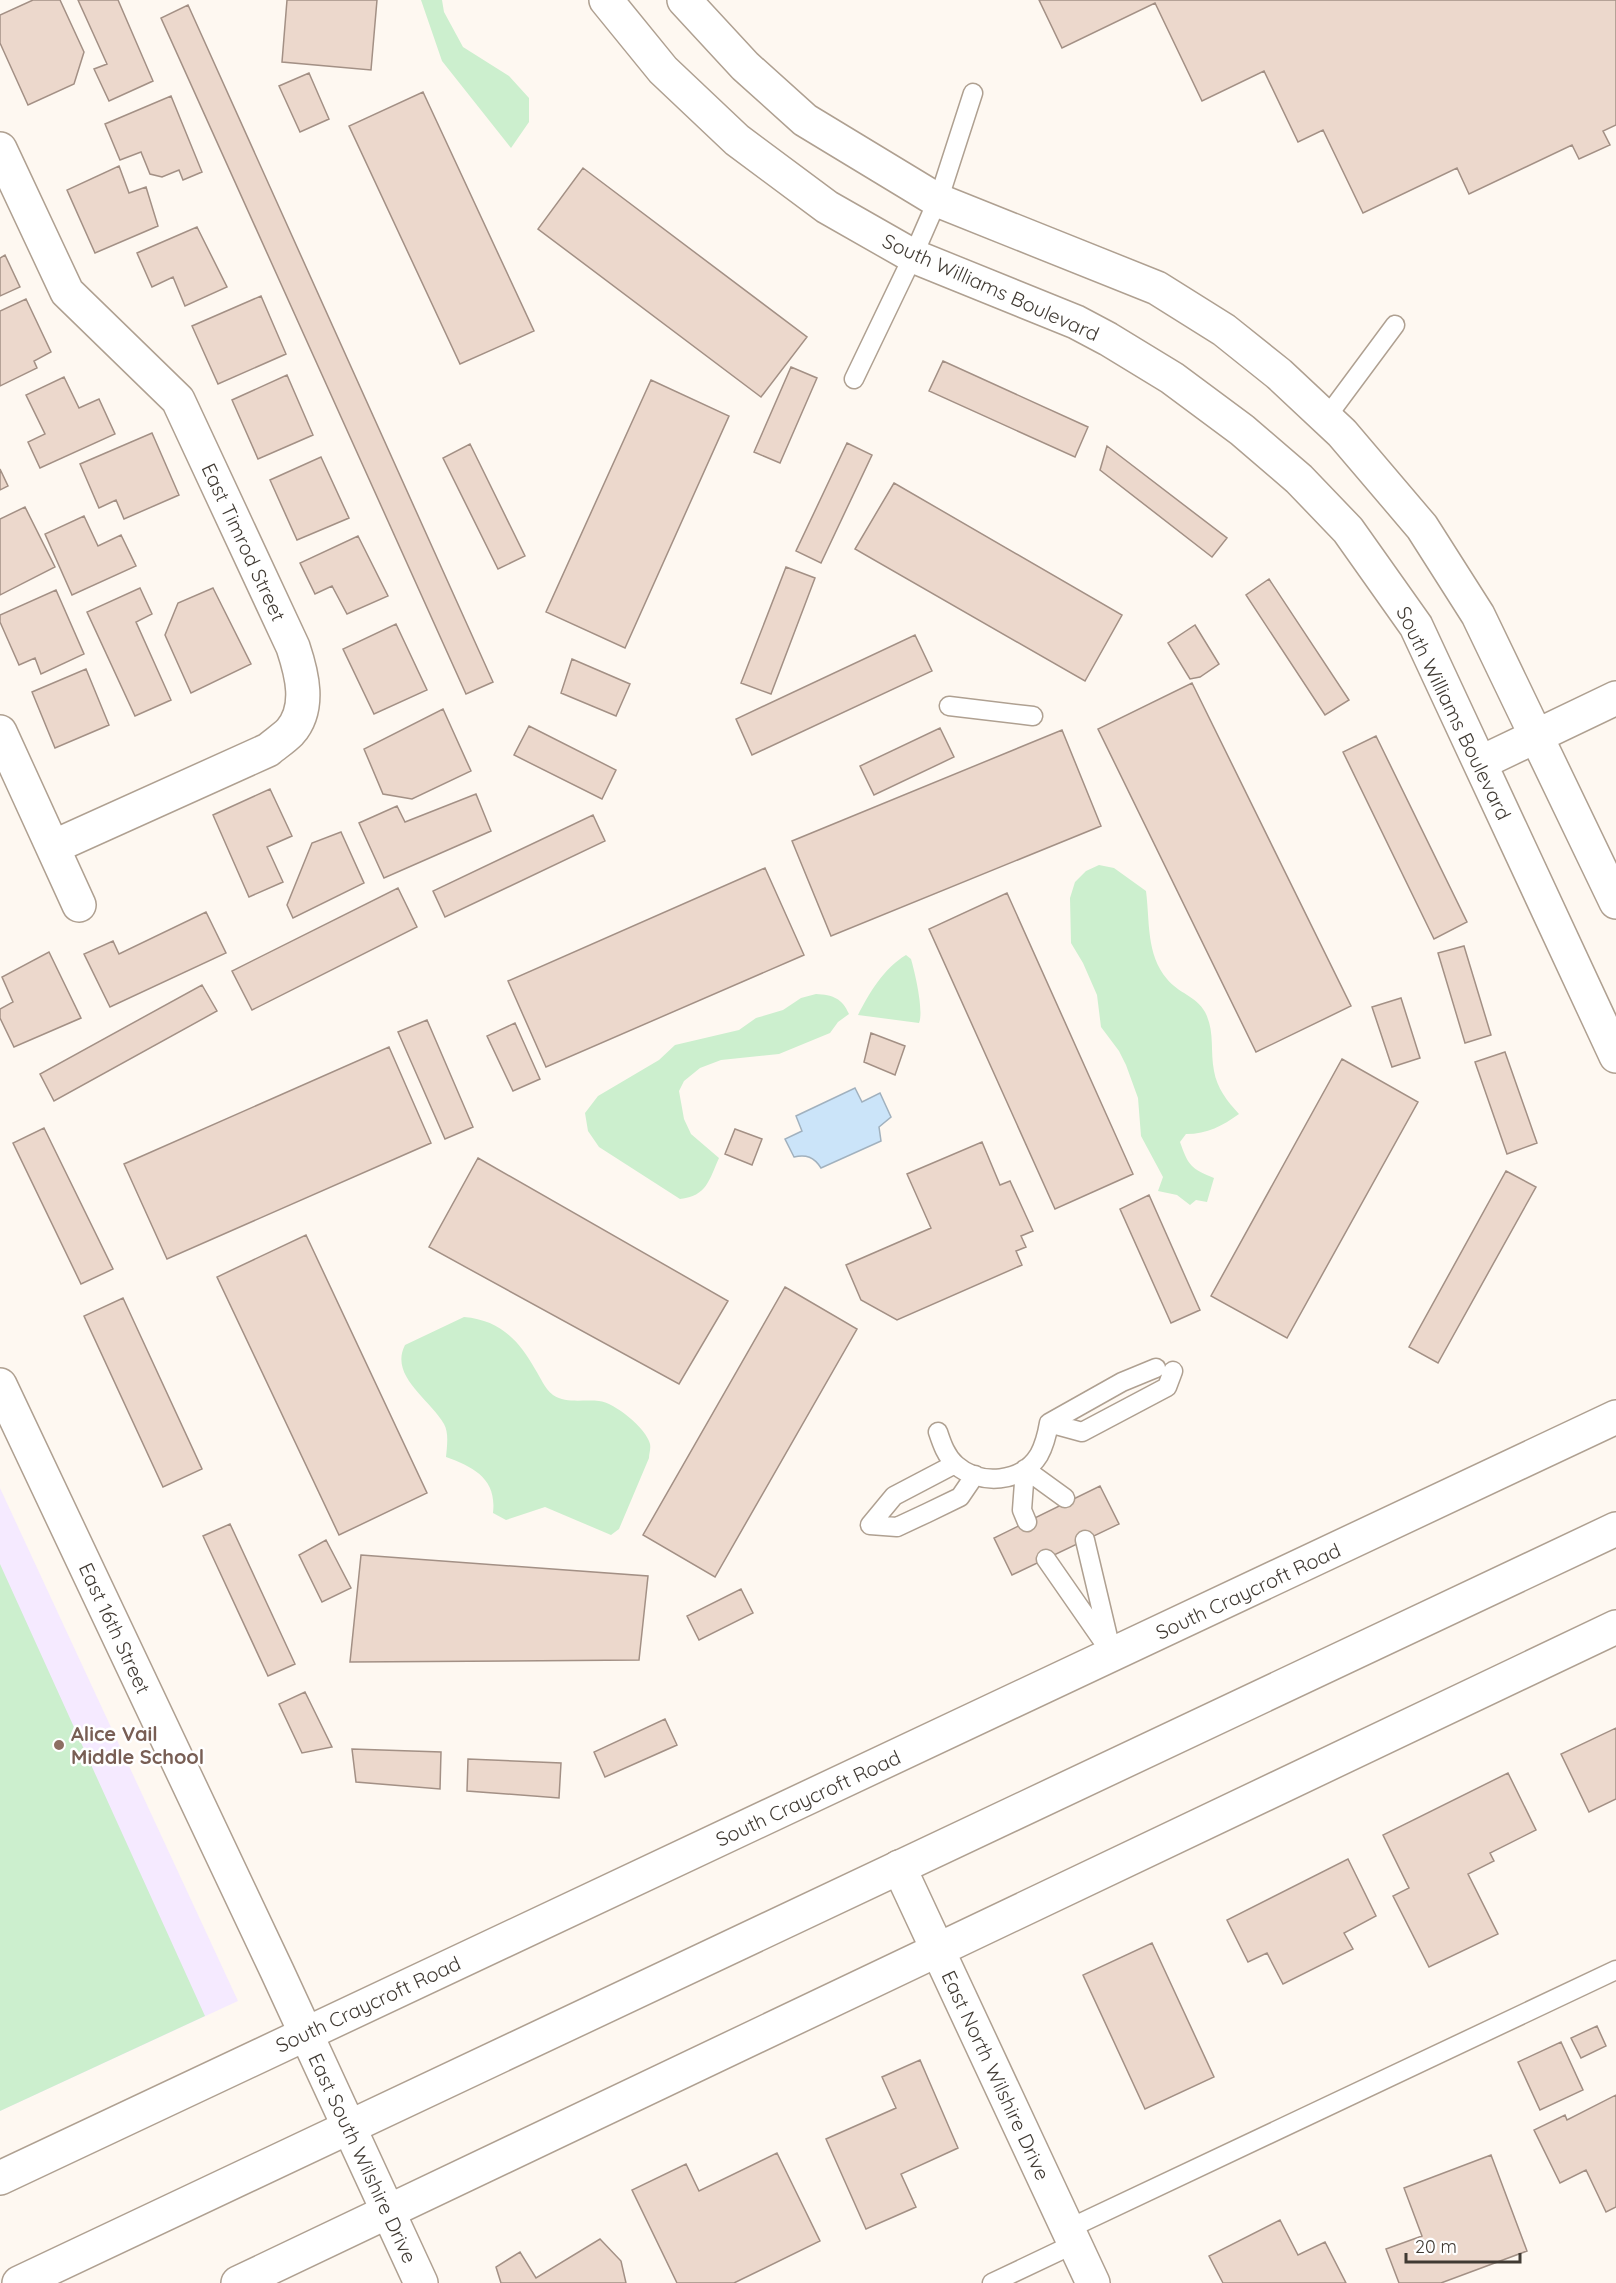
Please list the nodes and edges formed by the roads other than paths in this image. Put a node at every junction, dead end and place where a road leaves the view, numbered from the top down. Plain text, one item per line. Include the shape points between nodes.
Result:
1 (606, 0) edge
2 (684, 0) edge
3 (973, 93) dead end
4 (0, 149) edge
5 (937, 200) junction
6 (913, 256) junction
7 (1395, 325) dead end
8 (854, 379) dead end
9 (1326, 418) junction
10 (1616, 698) edge
11 (949, 706) dead end
12 (1033, 716) dead end
13 (0, 732) edge
14 (1537, 736) junction
15 (1480, 763) junction
16 (53, 847) junction
17 (1616, 902) edge
18 (79, 905) dead end
19 (1616, 1056) edge
20 (0, 1385) edge
21 (1616, 1417) edge
22 (1049, 1423) junction
23 (938, 1432) dead end
24 (955, 1464) junction
25 (1025, 1469) junction
26 (975, 1475) junction
27 (1065, 1498) dead end
28 (1027, 1522) dead end
29 (1616, 1529) edge
30 (1085, 1540) dead end
31 (1046, 1559) dead end
32 (1616, 1627) edge
33 (1112, 1654) junction
34 (899, 1867) junction
35 (937, 1950) junction
36 (1616, 1970) edge
37 (305, 2034) junction
38 (348, 2128) junction
39 (0, 2178) edge
40 (388, 2212) junction
41 (1071, 2236) junction
42 (19, 2283) edge
43 (237, 2283) edge
44 (421, 2283) edge
45 (992, 2283) edge
46 (1093, 2283) edge

1 - 6 street, South Williams Boulevard via 663,70 737,140 826,207
2 - 5 street via 746,66 805,120
3 - 5 lane
4 - 16 street, East Timrod Street via 67,292 177,400 303,676 303,707 291,730 268,750
5 - 6 lane
5 - 9 street via 1157,288 1224,330
6 - 8 lane
6 - 15 street, South Williams Boulevard via 1108,339 1172,378 1299,479 1348,530 1416,626
7 - 9 lane
9 - 14 street via 1422,527 1478,615
10 - 14 street
11 - 12 lane
13 - 16 street
14 - 15 street
14 - 17 street
15 - 19 street, South Williams Boulevard
16 - 18 street
20 - 37 street, East 16th Street
21 - 33 street, South Craycroft Road
22 - 22 lane via 1122,1382 1165,1370 1167,1387 1082,1432
22 - 25 lane via 1038,1457
23 - 24 lane
24 - 26 lane
24 - 26 lane via 894,1497 870,1525 897,1527 927,1513 960,1497
25 - 26 lane via 1008,1477 990,1479
25 - 27 lane
25 - 28 lane via 1022,1510
29 - 34 street
30 - 33 lane
31 - 33 lane
32 - 35 street
33 - 37 street, South Craycroft Road
34 - 35 street, East North Wilshire Drive
34 - 38 street
35 - 40 street
35 - 41 street, East North Wilshire Drive
36 - 41 lane
37 - 38 street, East South Wilshire Drive
37 - 39 street, South Craycroft Road
38 - 40 street, East South Wilshire Drive
38 - 42 street
40 - 43 street
40 - 44 street, East South Wilshire Drive
41 - 45 lane
41 - 46 street, East North Wilshire Drive

